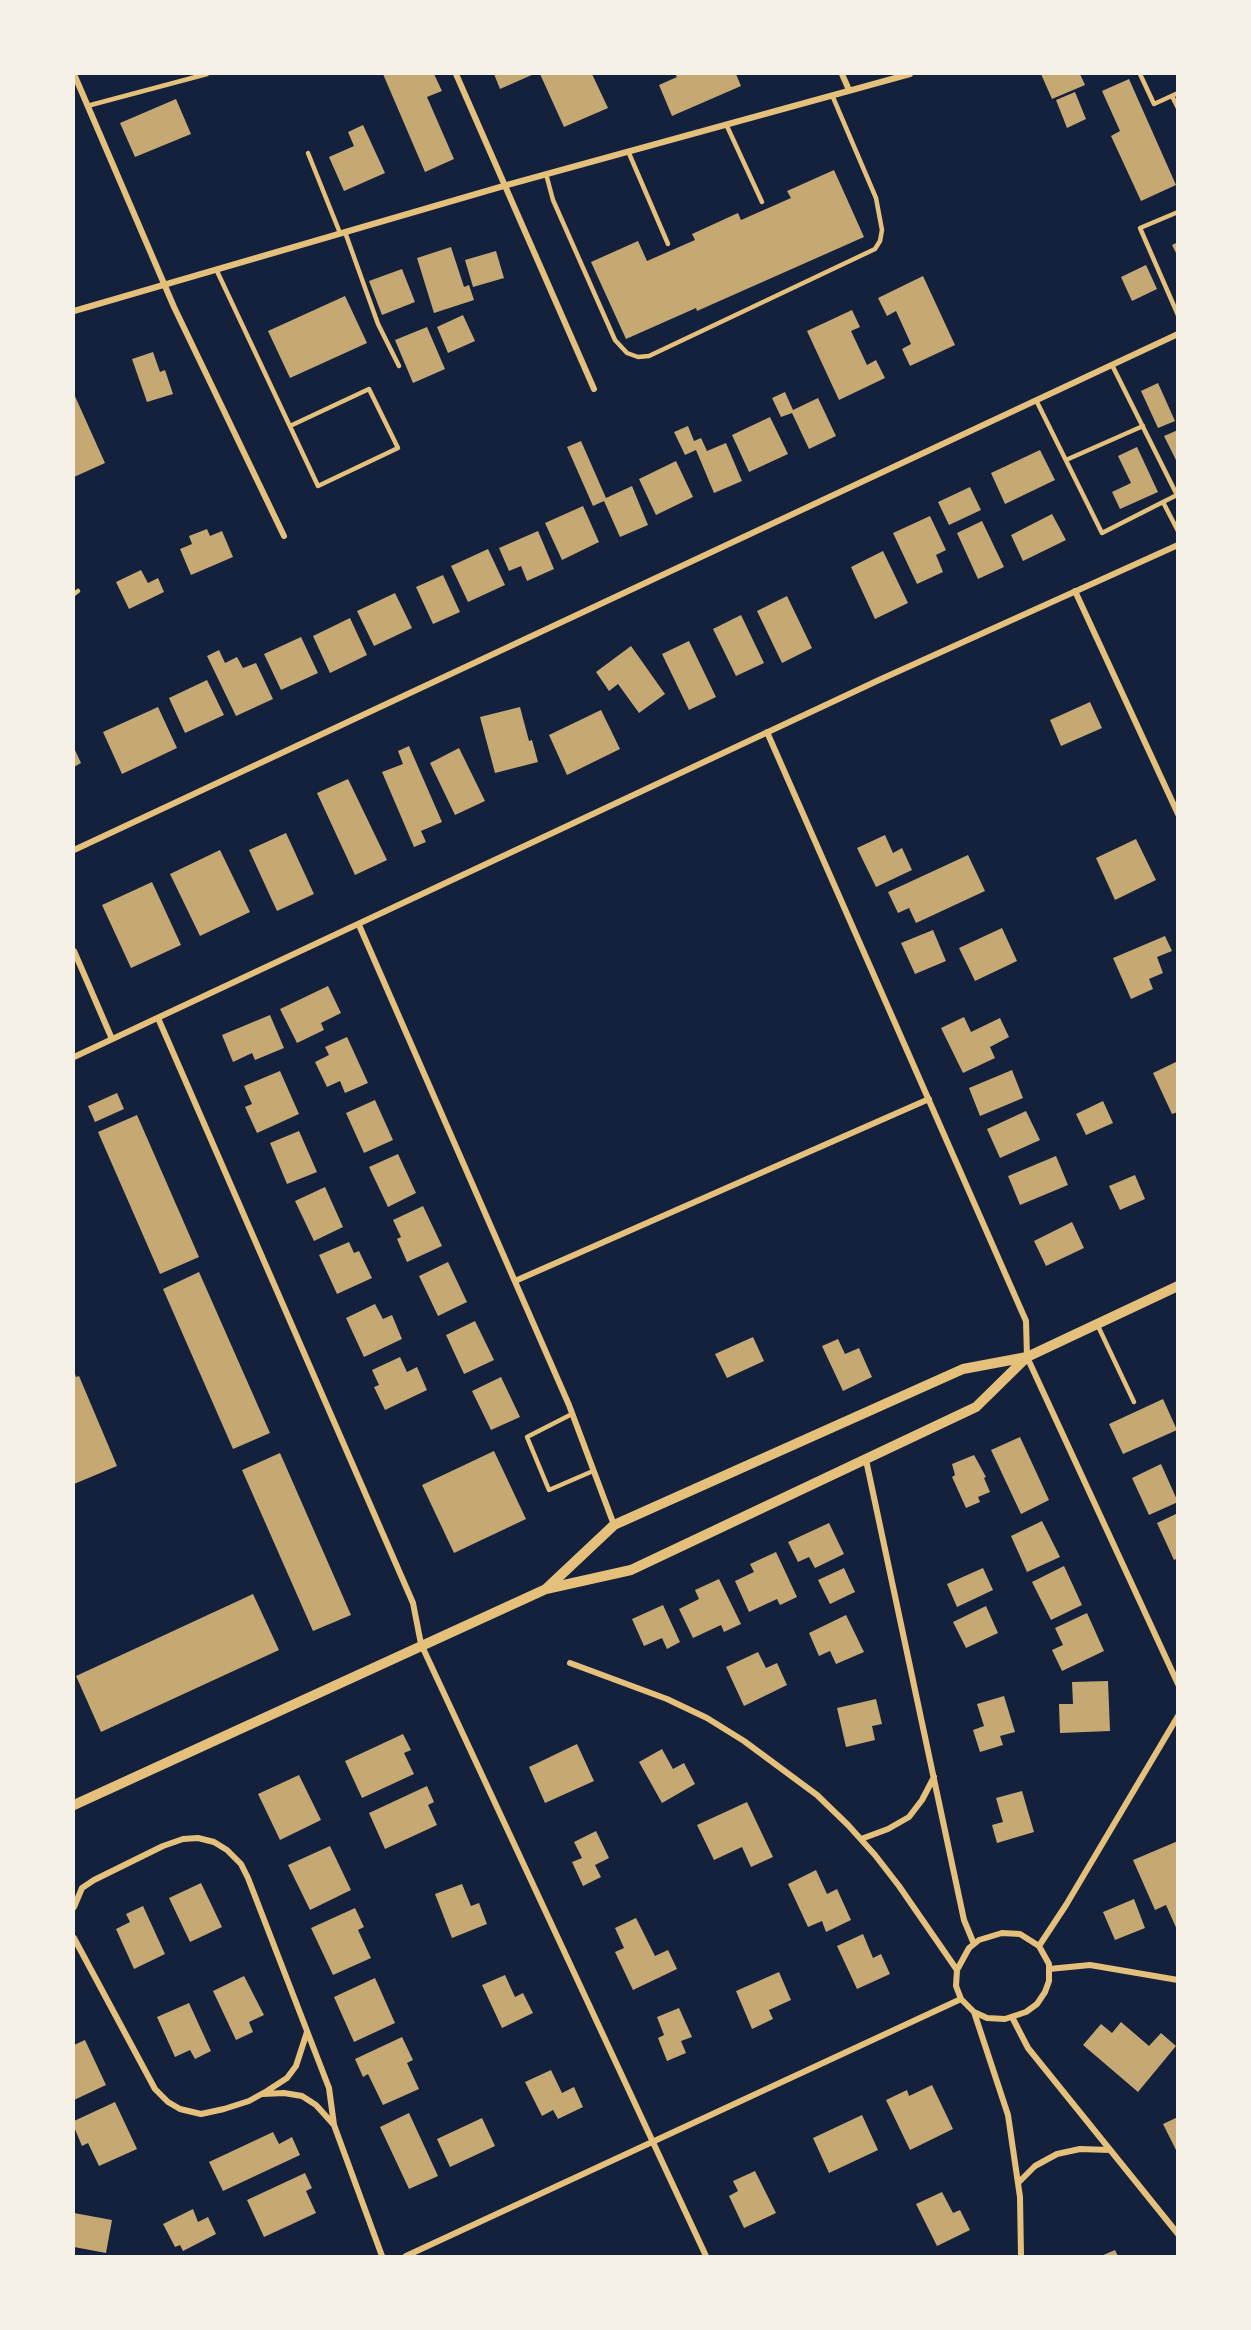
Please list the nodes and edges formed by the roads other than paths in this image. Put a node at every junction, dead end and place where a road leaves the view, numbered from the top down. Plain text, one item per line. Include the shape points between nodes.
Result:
1 (74, 74) edge
2 (207, 74) edge
3 (456, 74) edge
4 (842, 74) edge
5 (910, 74) edge
6 (1140, 74) edge
7 (849, 90) junction
8 (1175, 94) edge
9 (832, 95) junction
10 (87, 106) junction
11 (1178, 108) edge
12 (726, 124) junction
13 (628, 151) junction
14 (308, 153) dead end
15 (546, 174) junction
16 (507, 185) junction
17 (762, 202) dead end
18 (1178, 212) edge
19 (342, 233) junction
20 (669, 244) dead end
21 (216, 269) junction
22 (164, 285) junction
23 (74, 310) edge
24 (1178, 315) edge
25 (1178, 334) edge
26 (1112, 365) junction
27 (399, 366) dead end
28 (594, 389) dead end
29 (1035, 400) junction
30 (290, 426) junction
31 (1143, 426) junction
32 (1066, 460) junction
33 (1163, 502) junction
34 (1178, 531) edge
35 (284, 536) dead end
36 (1178, 545) edge
37 (1076, 591) junction
38 (767, 732) junction
39 (1178, 814) edge
40 (74, 850) edge
41 (359, 925) junction
42 (74, 951) edge
43 (158, 1018) junction
44 (112, 1039) junction
45 (74, 1057) edge
46 (929, 1099) junction
47 (515, 1281) junction
48 (1178, 1286) edge
49 (1097, 1324) junction
50 (1027, 1357) junction
51 (1134, 1402) dead end
52 (572, 1414) junction
53 (866, 1460) junction
54 (593, 1471) junction
55 (614, 1526) junction
56 (546, 1589) junction
57 (421, 1644) junction
58 (570, 1663) dead end
59 (1178, 1683) edge
60 (1178, 1716) edge
61 (934, 1778) junction
62 (74, 1805) edge
63 (861, 1839) junction
64 (74, 1907) edge
65 (74, 1938) edge
66 (974, 1944) junction
67 (1039, 1946) junction
68 (1048, 1969) junction
69 (957, 1970) junction
70 (1178, 1980) edge
71 (961, 1999) junction
72 (974, 2012) junction
73 (1012, 2017) junction
74 (307, 2031) junction
75 (261, 2094) junction
76 (334, 2125) junction
77 (653, 2142) junction
78 (1110, 2150) junction
79 (1018, 2183) junction
80 (1178, 2234) edge
81 (382, 2256) edge
82 (406, 2256) edge
83 (706, 2256) edge
84 (1021, 2256) edge

1 - 10 street
2 - 10 lane
3 - 16 street
4 - 7 street
5 - 7 street
6 - 8 lane via 1154,104
7 - 9 street
8 - 11 lane
9 - 12 street
9 - 15 lane via 876,198 882,230 875,249 649,356 627,353 615,340 553,200
10 - 22 street
12 - 13 street
12 - 17 lane
13 - 15 street
13 - 20 lane
14 - 19 lane
15 - 16 street
16 - 19 street
16 - 28 street
18 - 24 lane via 1140,228
19 - 21 street
19 - 27 lane
21 - 22 street
21 - 30 lane
22 - 23 street
22 - 35 street
25 - 26 street
26 - 29 street
26 - 31 lane
29 - 32 lane
29 - 40 street
30 - 30 lane via 318,486 398,448 369,389
31 - 32 lane
31 - 33 lane via 1177,495
32 - 33 lane via 1102,533
33 - 34 lane
36 - 37 street
37 - 38 street
37 - 39 street
38 - 41 street
38 - 46 street
41 - 43 street
41 - 47 street
42 - 44 street
43 - 44 street
43 - 57 street via 413,1604
44 - 45 street
46 - 47 street
46 - 50 street via 1026,1321
47 - 52 street
48 - 49 street
49 - 50 street
49 - 51 lane
50 - 53 street via 976,1407
50 - 55 street via 963,1369
50 - 59 street
52 - 54 street
52 - 54 lane via 526,1437 549,1490
53 - 56 street via 631,1570
53 - 61 street
54 - 55 street
55 - 56 street
56 - 57 street
57 - 62 street
57 - 77 street
58 - 63 street via 667,1699 726,1730 817,1795
60 - 67 street
61 - 63 street via 909,1816
61 - 66 street via 964,1920
63 - 69 street via 900,1886
64 - 74 street via 82,1888 163,1846 190,1838 214,1842 234,1857 248,1878
65 - 75 street via 155,2089 168,2102 201,2114
66 - 67 street via 991,1935 1011,1933
66 - 69 street
67 - 68 street
68 - 70 street via 1090,1965
68 - 73 street via 1049,1981 1036,2004 1026,2013
69 - 71 street via 956,1986
71 - 72 street
71 - 77 street
72 - 73 street via 987,2018
72 - 79 street via 1008,2115
73 - 78 street via 1028,2048
74 - 75 street via 297,2066 288,2078
74 - 76 street via 328,2088
75 - 76 street via 302,2096
76 - 81 street
77 - 82 street
77 - 83 street
78 - 79 street via 1080,2149 1057,2154 1035,2166
78 - 80 street
79 - 84 street

